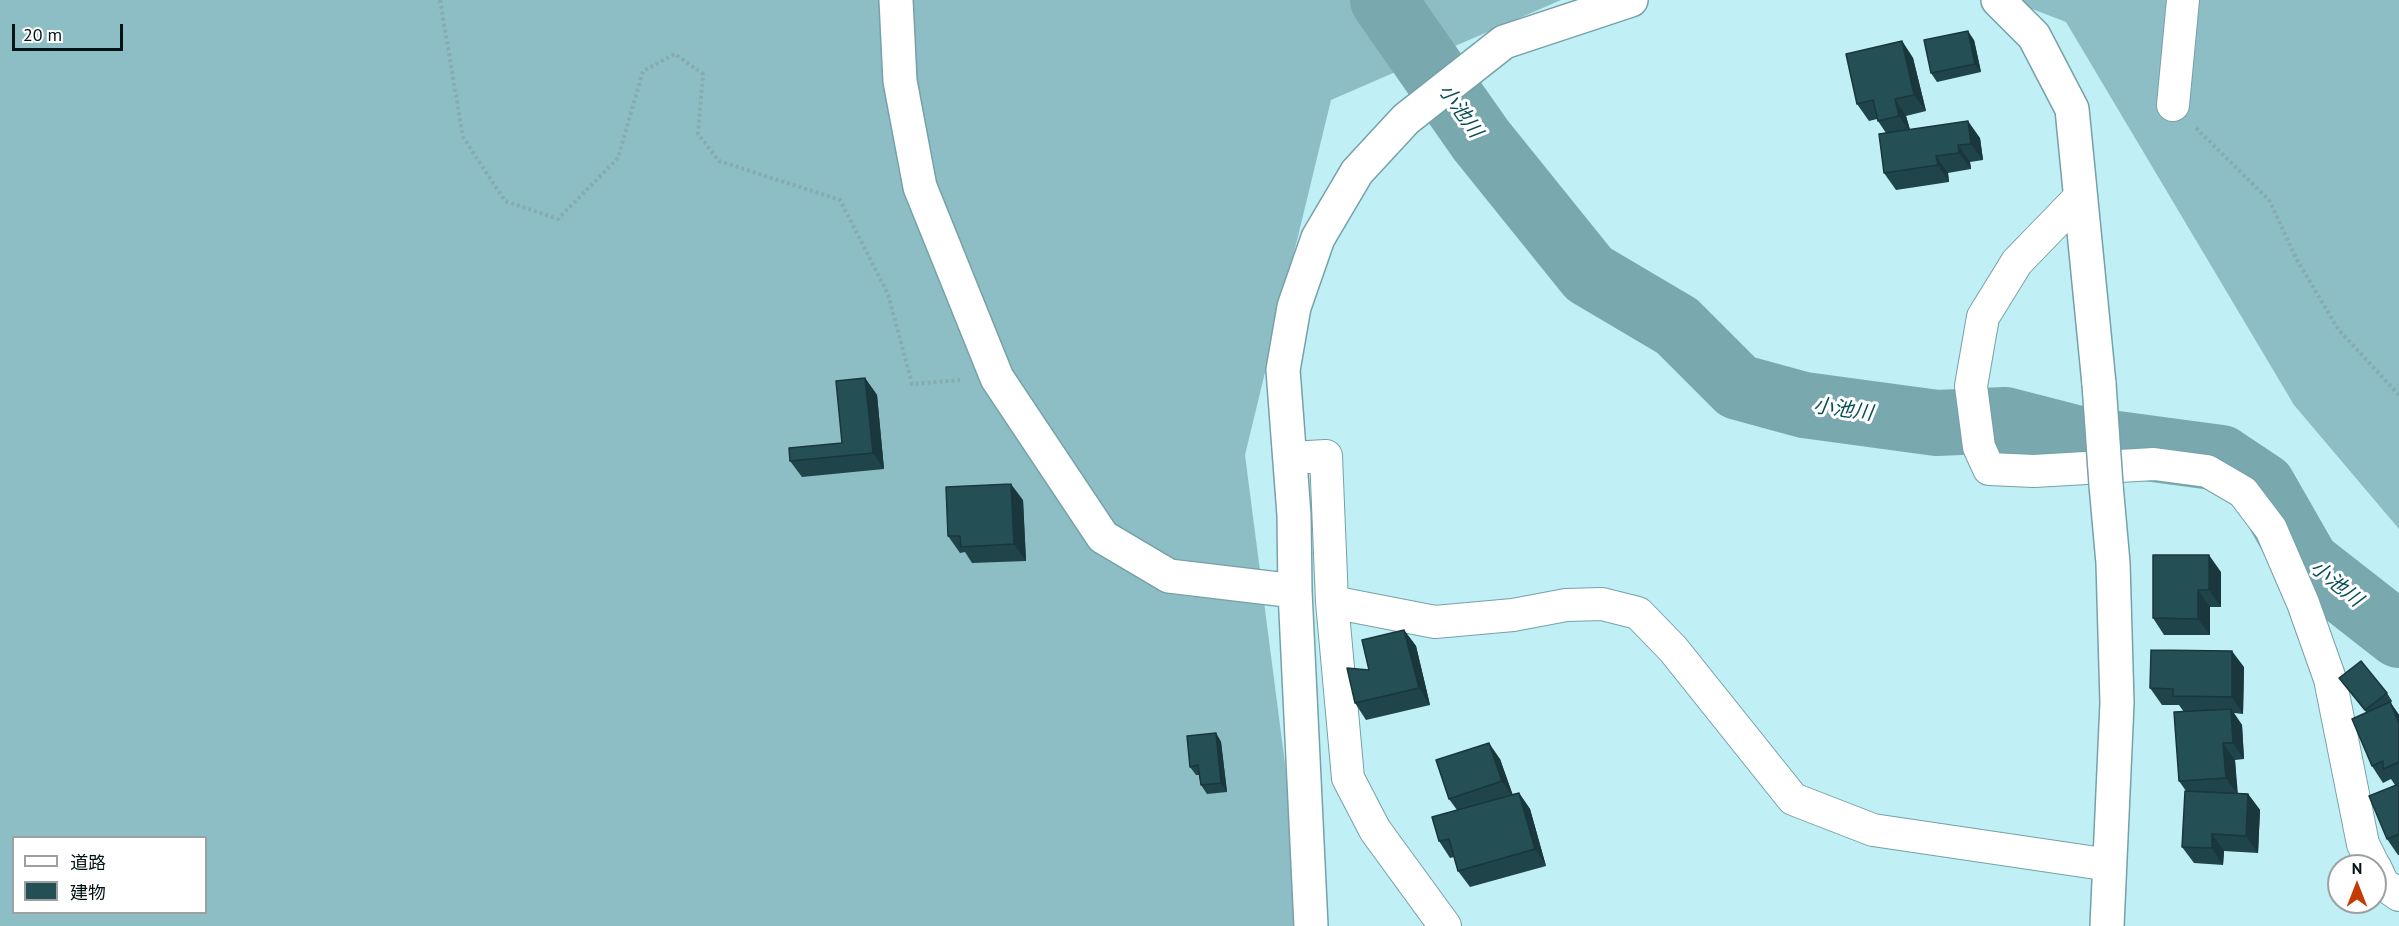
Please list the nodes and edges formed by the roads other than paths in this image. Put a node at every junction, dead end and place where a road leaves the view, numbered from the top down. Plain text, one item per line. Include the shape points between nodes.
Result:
1 (896, 0) edge
2 (1631, 0) edge
3 (1998, 0) edge
4 (2183, 0) edge
5 (2173, 105) road end
6 (2080, 197) junction
7 (1290, 458) junction
8 (1295, 591) junction
9 (1332, 602) junction
10 (2368, 854) edge
11 (2110, 865) junction
12 (1311, 926) edge
13 (1445, 926) edge
14 (2107, 926) edge

1 - 8 street via 900,81 920,187 997,378 1103,537 1169,576
2 - 7 street via 1504,42 1406,119 1357,172 1318,238 1294,307 1283,370
3 - 6 street via 2034,36 2072,110
4 - 5 street
6 - 10 street via 2017,262 1983,317 1971,386 1979,447 1989,470 2154,464 2207,471 2243,492 2271,529 2330,679
6 - 11 street, bridge via 2113,563 2116,703
7 - 8 street
7 - 9 street via 1326,456
8 - 12 street
9 - 11 street via 1435,622 1513,615 1566,605 1602,604 1638,613 1673,649 1793,799 1873,830
9 - 13 street via 1348,778 1375,830
11 - 14 street

